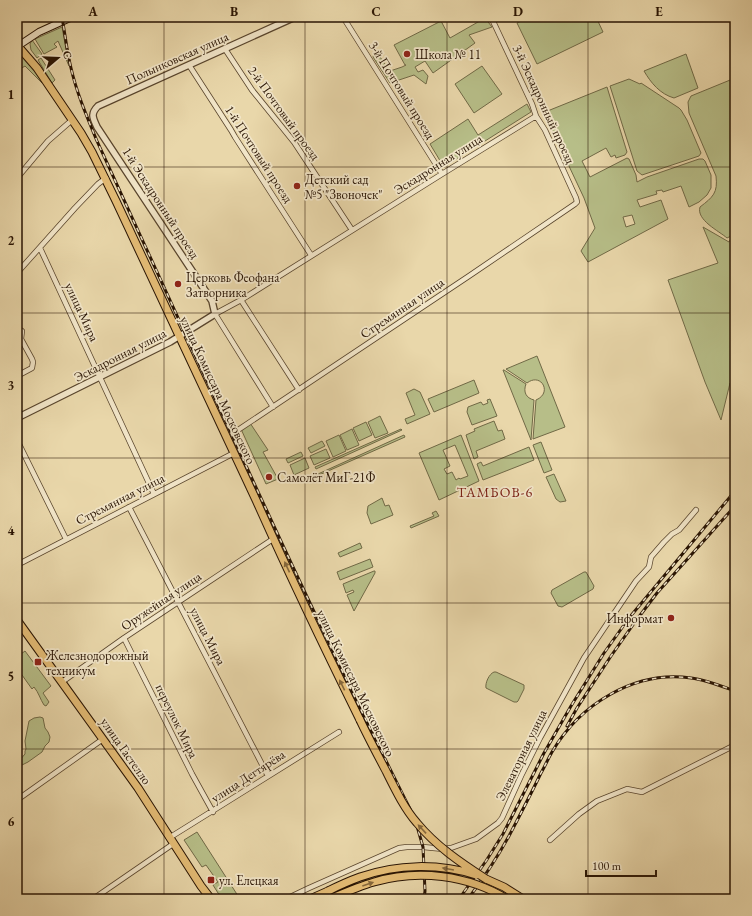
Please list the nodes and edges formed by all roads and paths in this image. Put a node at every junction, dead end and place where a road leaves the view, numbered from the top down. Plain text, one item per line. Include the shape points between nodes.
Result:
1 (72, 17) edge
2 (295, 17) edge
3 (343, 17) edge
4 (491, 17) edge
5 (17, 46) edge
6 (225, 49) junction
7 (189, 65) junction
8 (93, 114) joint
9 (536, 116) junction
10 (72, 120) junction
11 (442, 174) junction
12 (17, 178) edge
13 (106, 178) junction
14 (577, 202) joint
15 (352, 230) junction
16 (40, 248) junction
17 (311, 255) junction
18 (17, 273) edge
19 (241, 300) junction
20 (215, 314) junction
21 (17, 332) edge
22 (180, 337) junction
23 (17, 376) edge
24 (100, 378) junction
25 (299, 390) junction
26 (273, 407) junction
27 (17, 418) edge
28 (238, 430) dead end
29 (17, 440) edge
30 (234, 452) junction
31 (154, 494) junction
32 (129, 506) junction
33 (696, 510) dead end
34 (66, 539) junction
35 (273, 539) junction
36 (17, 565) edge
37 (178, 602) junction
38 (17, 620) edge
39 (124, 638) junction
40 (62, 682) junction
41 (339, 732) dead end
42 (103, 739) junction
43 (735, 745) edge
44 (268, 776) junction
45 (17, 800) edge
46 (212, 812) junction
47 (550, 840) dead end
48 (171, 841) junction
49 (486, 879) junction
50 (93, 899) edge
51 (211, 899) edge
52 (286, 899) edge
53 (310, 899) edge
54 (331, 899) edge
55 (507, 899) edge
56 (523, 899) edge

1 - 5 main road via 39,32
2 - 6 street, Полынковская улица
3 - 11 street, 3-й Почтовый проезд
4 - 9 street, 3-й Эскадронный проезд
5 - 10 main road, улица Комиссара Московского via 37,68
6 - 7 street, Полынковская улица
6 - 15 street, 2-й Почтовый проезд via 252,90 298,149
7 - 8 street, Полынковская улица via 98,106
7 - 17 street, 1-й Почтовый проезд
8 - 20 street, 1-й Эскадронный проезд via 97,127 212,301
9 - 11 street, Эскадронная улица
9 - 14 street, 3-й Эскадронный проезд via 545,130
10 - 12 street via 48,141
10 - 13 main road, улица Комиссара Московского
11 - 15 street, Эскадронная улица
13 - 16 street
13 - 22 main road, улица Комиссара Московского
14 - 25 street, Стремянная улица
15 - 17 street, Эскадронная улица
16 - 18 street
16 - 24 street, улица Мира
17 - 19 street, Эскадронная улица
19 - 20 street, Эскадронная улица
19 - 25 street
20 - 22 street, Эскадронная улица
20 - 26 street, 1-й Эскадронный проезд
21 - 23 street via 19,329 22,331 21,339 33,365
22 - 24 street, Эскадронная улица
22 - 30 main road, улица Комиссара Московского
24 - 27 street, Эскадронная улица
24 - 31 street, улица Мира
25 - 26 street, Стремянная улица
26 - 28 street, Стремянная улица
29 - 34 street
30 - 31 street, Стремянная улица
30 - 35 main road, улица Комиссара Московского
31 - 32 street, Стремянная улица
32 - 34 street, Стремянная улица
32 - 37 street, улица Мира
33 - 52 street, Элеваторная улица via 680,530 672,534 651,557 649,567 636,581 584,658 540,738 498,824 476,839 451,848 399,848
34 - 36 street, Стремянная улица
35 - 37 street, Оружейная улица
49 -> 35 main road, улица Комиссара Московского, bridge via 435,841 418,824 402,801
37 - 39 street, Оружейная улица
37 - 44 street, улица Мира
38 - 40 main road, улица Гастелло
39 - 40 street, Оружейная улица
39 - 46 street, переулок Мира
40 - 42 main road, улица Гастелло
41 - 44 street, улица Дегтярёва
42 - 45 street
42 - 48 main road, улица Гастелло
43 - 47 street via 642,792 627,789 597,802
44 - 46 street, улица Дегтярёва
46 - 48 street, улица Дегтярёва
48 - 50 street, улица Дегтярёва
48 - 51 main road, улица Гастелло
49 -> 53 main road, bridge via 441,867 408,867 360,877
49 - 56 main road
54 -> 55 main road, bridge via 374,882 417,875 461,880

